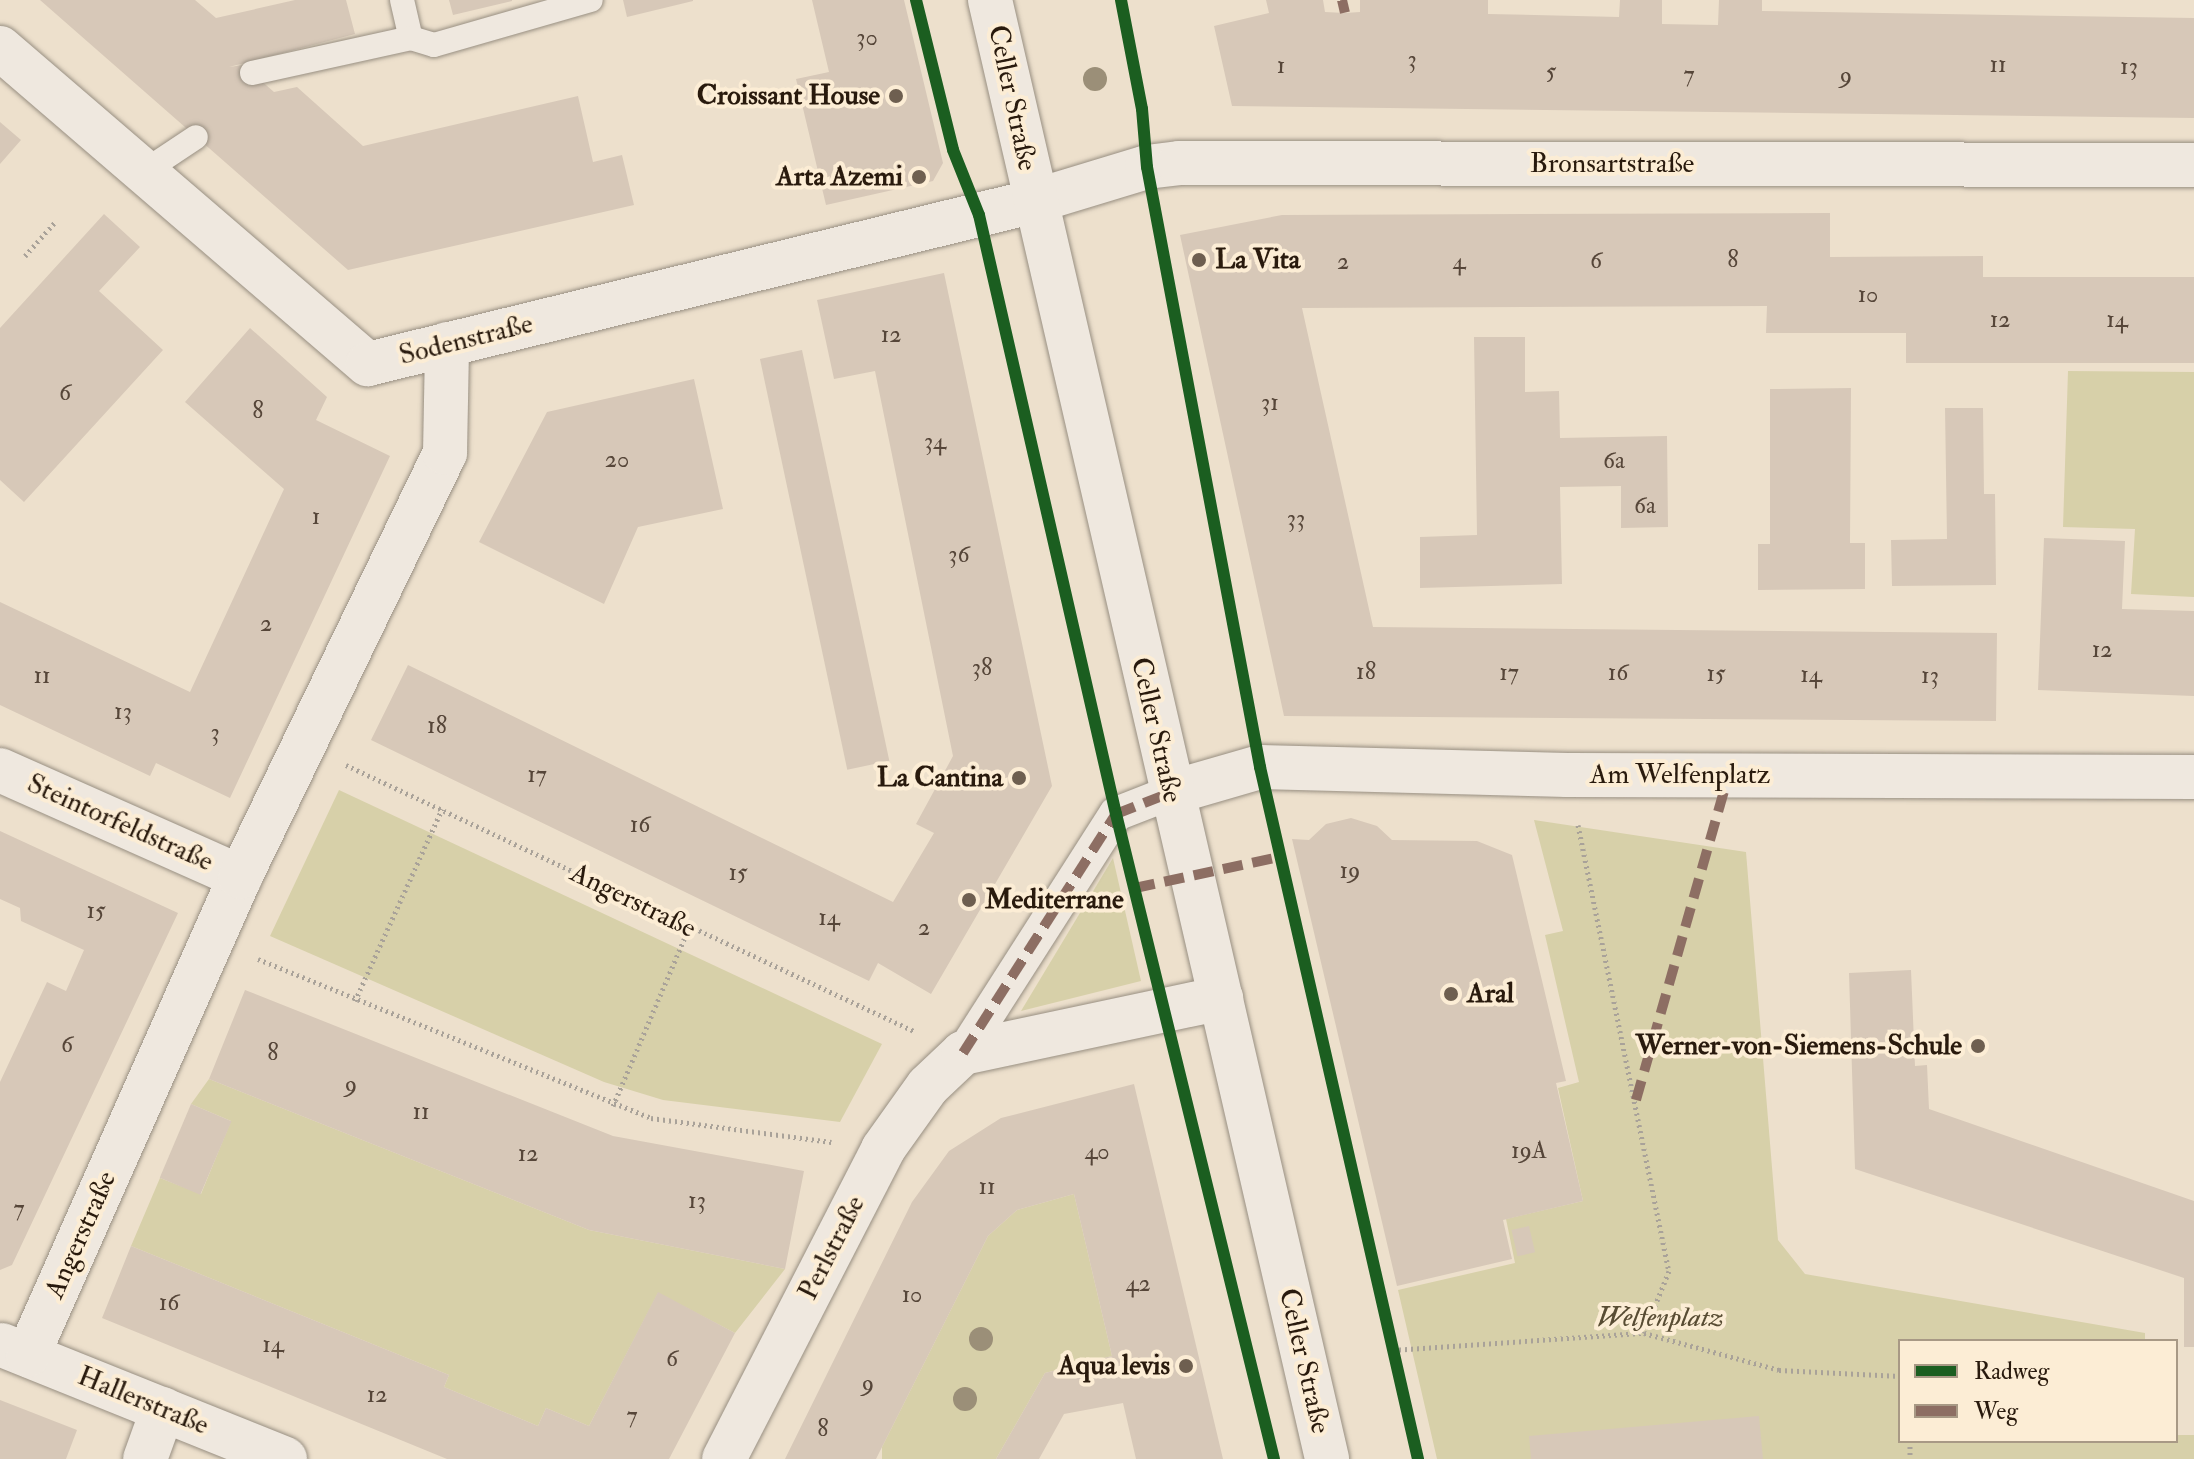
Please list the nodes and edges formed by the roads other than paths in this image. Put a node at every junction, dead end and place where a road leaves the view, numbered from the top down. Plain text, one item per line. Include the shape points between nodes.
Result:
1 (402, 0) edge
2 (591, 0) edge
3 (990, 0) edge
4 (411, 38) junction
5 (0, 48) edge
6 (252, 73) dead end
7 (196, 137) dead end
8 (2194, 165) edge
9 (145, 171) junction
10 (1035, 201) junction
11 (447, 344) junction
12 (0, 770) edge
13 (2194, 777) edge
14 (1170, 793) junction
15 (240, 877) junction
16 (1221, 998) junction
17 (963, 1053) junction
18 (14, 1349) edge
19 (163, 1409) junction
20 (145, 1459) edge
21 (285, 1459) edge
22 (724, 1459) edge
23 (1327, 1459) edge

1 - 4 lane
2 - 4 lane via 434,45
3 - 10 street, Celler Straße
4 - 6 lane
5 - 9 street, Sodenstraße
7 - 9 lane
8 - 10 street, Bronsartstraße via 1179,163 1147,167
9 - 11 street, Sodenstraße via 368,364
10 - 11 street, Sodenstraße
10 - 14 street, Celler Straße
11 - 15 street, Angerstraße via 445,453
12 - 15 street, Steintorfeldstraße
13 - 14 street, Am Welfenplatz via 1567,775 1260,767
14 - 16 street, Celler Straße
14 - 17 street, Perlstraße via 1116,814
15 - 18 street, Angerstraße
16 - 17 street
16 - 23 street, Celler Straße
17 - 22 street, Perlstraße via 928,1086 883,1149
18 - 19 street, Hallerstraße
19 - 20 street
19 - 21 street, Hallerstraße

